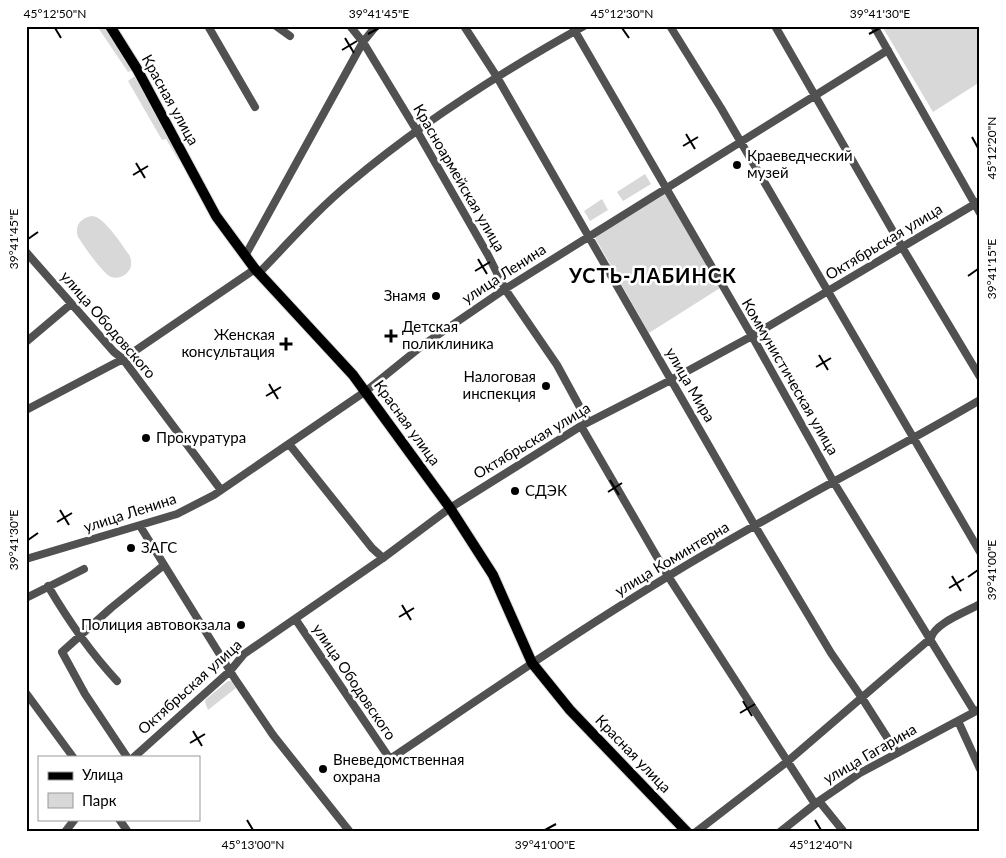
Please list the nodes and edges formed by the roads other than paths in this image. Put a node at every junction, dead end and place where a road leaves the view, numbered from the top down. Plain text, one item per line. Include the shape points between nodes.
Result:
1 (110, 26) edge
2 (208, 26) edge
3 (276, 26) edge
4 (350, 26) edge
5 (376, 26) edge
6 (464, 26) edge
7 (584, 26) edge
8 (670, 26) edge
9 (775, 26) edge
10 (874, 26) edge
11 (573, 29) edge
12 (290, 36) dead end
13 (363, 42) junction
14 (888, 50) junction
15 (497, 77) junction
16 (815, 96) junction
17 (255, 107) dead end
18 (417, 131) junction
19 (740, 142) junction
20 (666, 189) junction
21 (977, 202) edge
22 (980, 212) edge
23 (588, 236) junction
24 (902, 247) junction
25 (26, 252) edge
26 (245, 256) junction
27 (257, 271) junction
28 (505, 289) junction
29 (828, 291) junction
30 (71, 304) junction
31 (752, 336) junction
32 (26, 342) edge
33 (123, 359) junction
34 (980, 378) edge
35 (671, 380) junction
36 (366, 391) junction
37 (980, 400) edge
38 (26, 410) edge
39 (584, 424) junction
40 (913, 439) junction
41 (289, 444) junction
42 (833, 481) junction
43 (221, 490) junction
44 (450, 508) junction
45 (140, 526) junction
46 (755, 526) junction
47 (980, 552) edge
48 (383, 558) junction
49 (26, 559) edge
50 (164, 565) junction
51 (84, 569) dead end
52 (668, 576) junction
53 (48, 586) junction
54 (26, 598) edge
55 (980, 604) edge
56 (296, 620) junction
57 (81, 636) junction
58 (931, 638) junction
59 (532, 663) junction
60 (230, 671) junction
61 (117, 681) dead end
62 (26, 693) edge
63 (862, 698) junction
64 (977, 710) edge
65 (958, 720) junction
66 (897, 753) junction
67 (72, 756) edge
68 (126, 756) edge
69 (135, 756) edge
70 (390, 759) joint
71 (788, 760) junction
72 (980, 769) edge
73 (817, 803) junction
74 (74, 820) edge
75 (120, 820) edge
76 (64, 832) edge
77 (128, 832) edge
78 (350, 832) edge
79 (687, 832) edge
80 (696, 832) edge
81 (780, 832) edge
82 (844, 832) edge

1 - 26 main road, Красная улица via 216,216
2 - 17 street
3 - 12 street
4 - 13 street, Красноармейская улица
5 - 13 street
6 - 15 street, улица Мира
7 - 11 street
8 - 19 street
9 - 16 street
10 - 14 street
11 - 15 street
11 - 20 street, Коммунистическая улица
13 - 18 street, Красноармейская улица
13 - 26 street
14 - 16 street, улица Ленина
14 - 21 street
15 - 18 street
15 - 23 street, улица Мира
16 - 19 street, улица Ленина
16 - 24 street
18 - 27 street via 351,182
18 - 28 street, Красноармейская улица
19 - 20 street, улица Ленина
19 - 29 street
20 - 23 street, улица Ленина
20 - 31 street, Коммунистическая улица
21 - 22 street
21 - 24 street, Октябрьская улица
23 - 28 street, улица Ленина
23 - 35 street, улица Мира
24 - 29 street, Октябрьская улица
24 - 34 street
25 - 30 street, улица Ободовского
26 - 27 main road, Красная улица
27 - 33 street
27 - 36 main road, Красная улица
28 - 36 street, улица Ленина via 422,344
28 - 39 street, Красноармейская улица via 557,365
29 - 31 street, Октябрьская улица
29 - 40 street
30 - 32 street
30 - 33 street, улица Ободовского
31 - 35 street, Октябрьская улица
31 - 42 street, Коммунистическая улица
33 - 38 street
33 - 43 street, улица Ободовского
35 - 39 street, Октябрьская улица
35 - 46 street, улица Мира
36 - 41 street, улица Ленина
36 - 44 main road, Красная улица
37 - 40 street, улица Коминтерна
39 - 44 street, Октябрьская улица
39 - 52 street, Красноармейская улица
40 - 42 street, улица Коминтерна
40 - 47 street
41 - 43 street, улица Ленина
41 - 48 street
42 - 46 street, улица Коминтерна
42 - 58 street, Коммунистическая улица
43 - 45 street, улица Ленина via 177,514
44 - 48 street, Октябрьская улица
44 - 59 main road, Красная улица via 492,575
45 - 49 street, улица Ленина
45 - 50 street
46 - 52 street, улица Коминтерна
46 - 63 street, улица Мира via 831,653
48 - 56 street, Октябрьская улица
50 - 57 street
50 - 60 street
51 - 53 street
52 - 59 street, улица Коминтерна
52 - 71 street, Красноармейская улица
53 - 54 street
53 - 57 street
55 - 58 street via 938,627
56 - 60 street, Октябрьская улица via 244,654
56 - 70 street, улица Ободовского
57 - 61 street
57 - 68 street via 62,652 85,694
58 - 63 street
58 - 64 street, Коммунистическая улица
59 - 70 street, улица Коминтерна
59 - 79 main road, Красная улица via 570,710
60 - 69 street, Октябрьская улица
60 - 78 street via 273,735
62 - 67 street
63 - 66 street, улица Мира
63 - 71 street
64 - 65 street, улица Гагарина
65 - 66 street, улица Гагарина
65 - 72 street
66 - 73 street, улица Гагарина via 860,773
71 - 73 street, Красноармейская улица
71 - 80 street
73 - 81 street, улица Гагарина
73 - 82 street, Красноармейская улица
74 - 76 street
75 - 77 street

